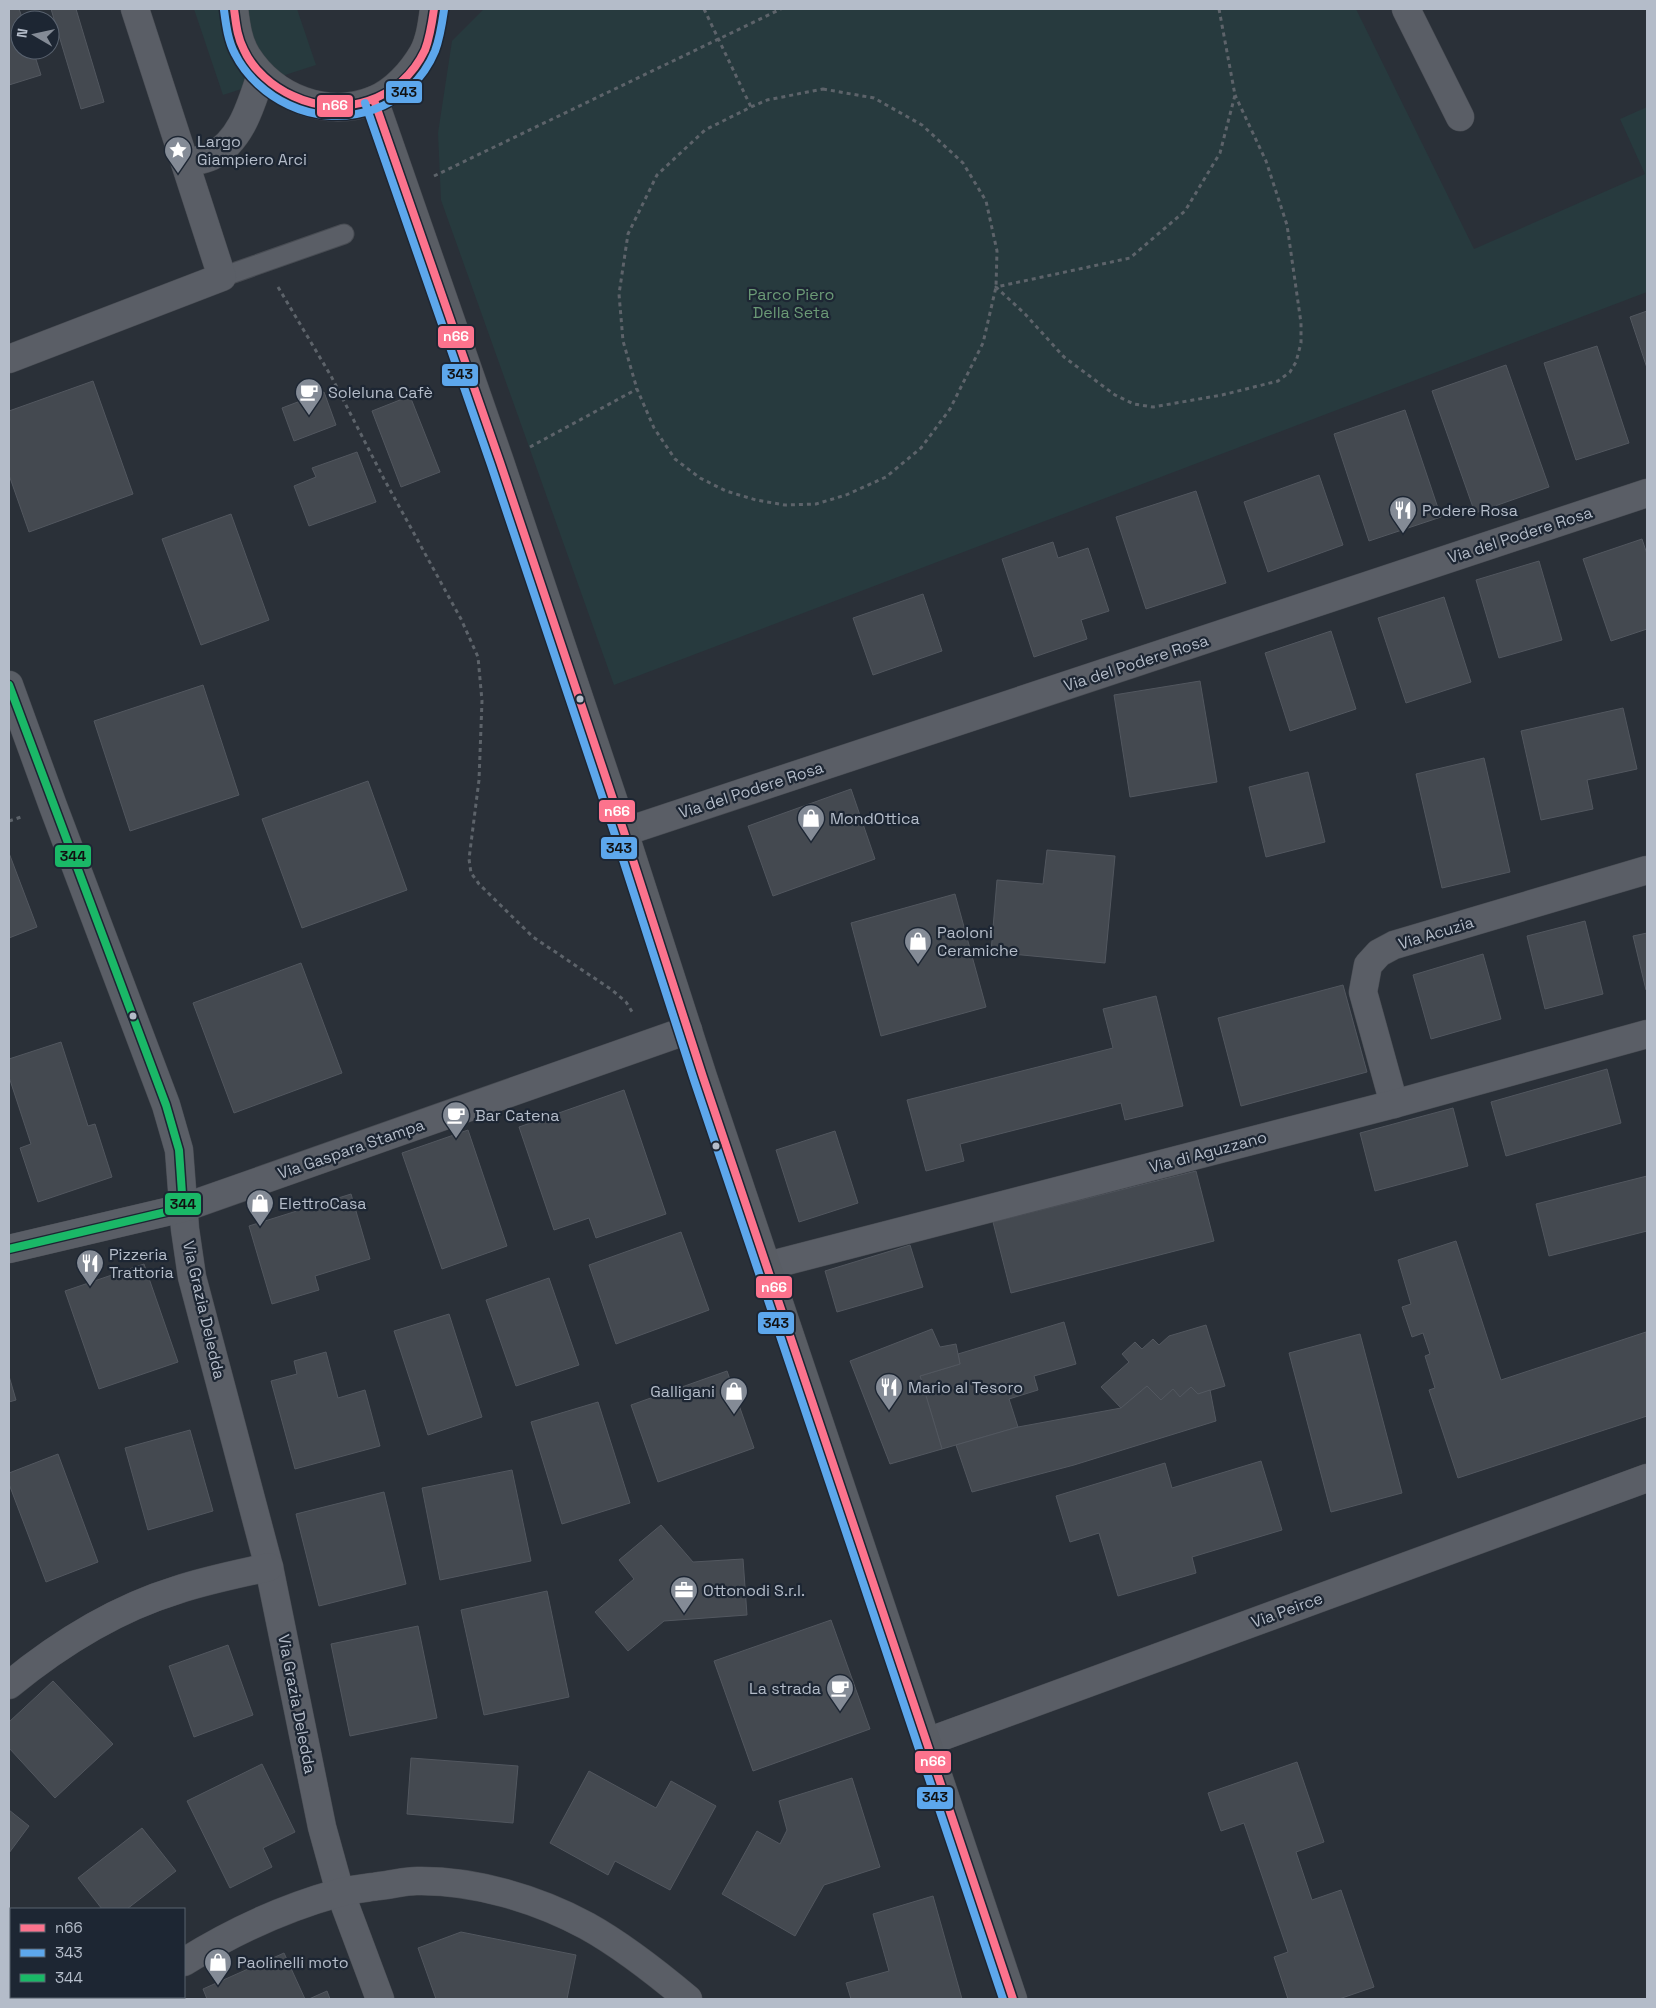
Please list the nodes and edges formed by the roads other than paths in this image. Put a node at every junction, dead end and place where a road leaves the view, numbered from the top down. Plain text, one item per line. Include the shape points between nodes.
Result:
1 (135, 9) edge
2 (234, 9) edge
3 (434, 9) edge
4 (1406, 9) edge
5 (261, 75) junction
6 (374, 100) junction
7 (1460, 118) dead end
8 (186, 163) junction
9 (344, 234) dead end
10 (222, 277) junction
11 (9, 359) edge
12 (1647, 493) edge
13 (9, 685) edge
14 (624, 832) junction
15 (1647, 870) edge
16 (688, 1030) junction
17 (1647, 1034) edge
18 (1394, 1104) junction
19 (183, 1208) junction
20 (9, 1249) edge
21 (767, 1266) junction
22 (1647, 1478) edge
23 (270, 1567) junction
24 (9, 1685) edge
25 (927, 1742) junction
26 (340, 1892) junction
27 (185, 1961) edge
28 (380, 1999) edge
29 (688, 1999) edge
30 (1013, 1999) edge

1 - 8 street
2 - 5 main road via 246,55
3 - 6 main road via 432,29 424,52 410,72
4 - 7 street
5 - 6 main road via 286,94 324,107
5 - 8 street via 249,112 234,137 212,156
6 - 14 main road
8 - 10 street
9 - 10 lane
10 - 11 street
12 - 14 street, Via del Podere Rosa
13 - 19 street, Via Grazia Deledda via 166,1105 179,1150
14 - 16 main road
15 - 18 street, Via Acuzia via 1379,952 1368,965 1364,992
16 - 19 street, Via Gaspara Stampa
16 - 21 main road
17 - 18 street, Via di Aguzzano
18 - 21 street, Via di Aguzzano
19 - 20 street, Via Gaspara Stampa
19 - 23 street, Via Grazia Deledda via 192,1277
21 - 25 main road
22 - 25 street, Via Peirce
23 - 24 street via 221,1577 133,1606 55,1650
23 - 26 street, Via Grazia Deledda via 322,1827
25 - 30 main road
26 - 27 street via 228,1936
26 - 28 street, Via Grazia Deledda
26 - 29 street via 416,1881 454,1884 515,1897 587,1926 622,1948

